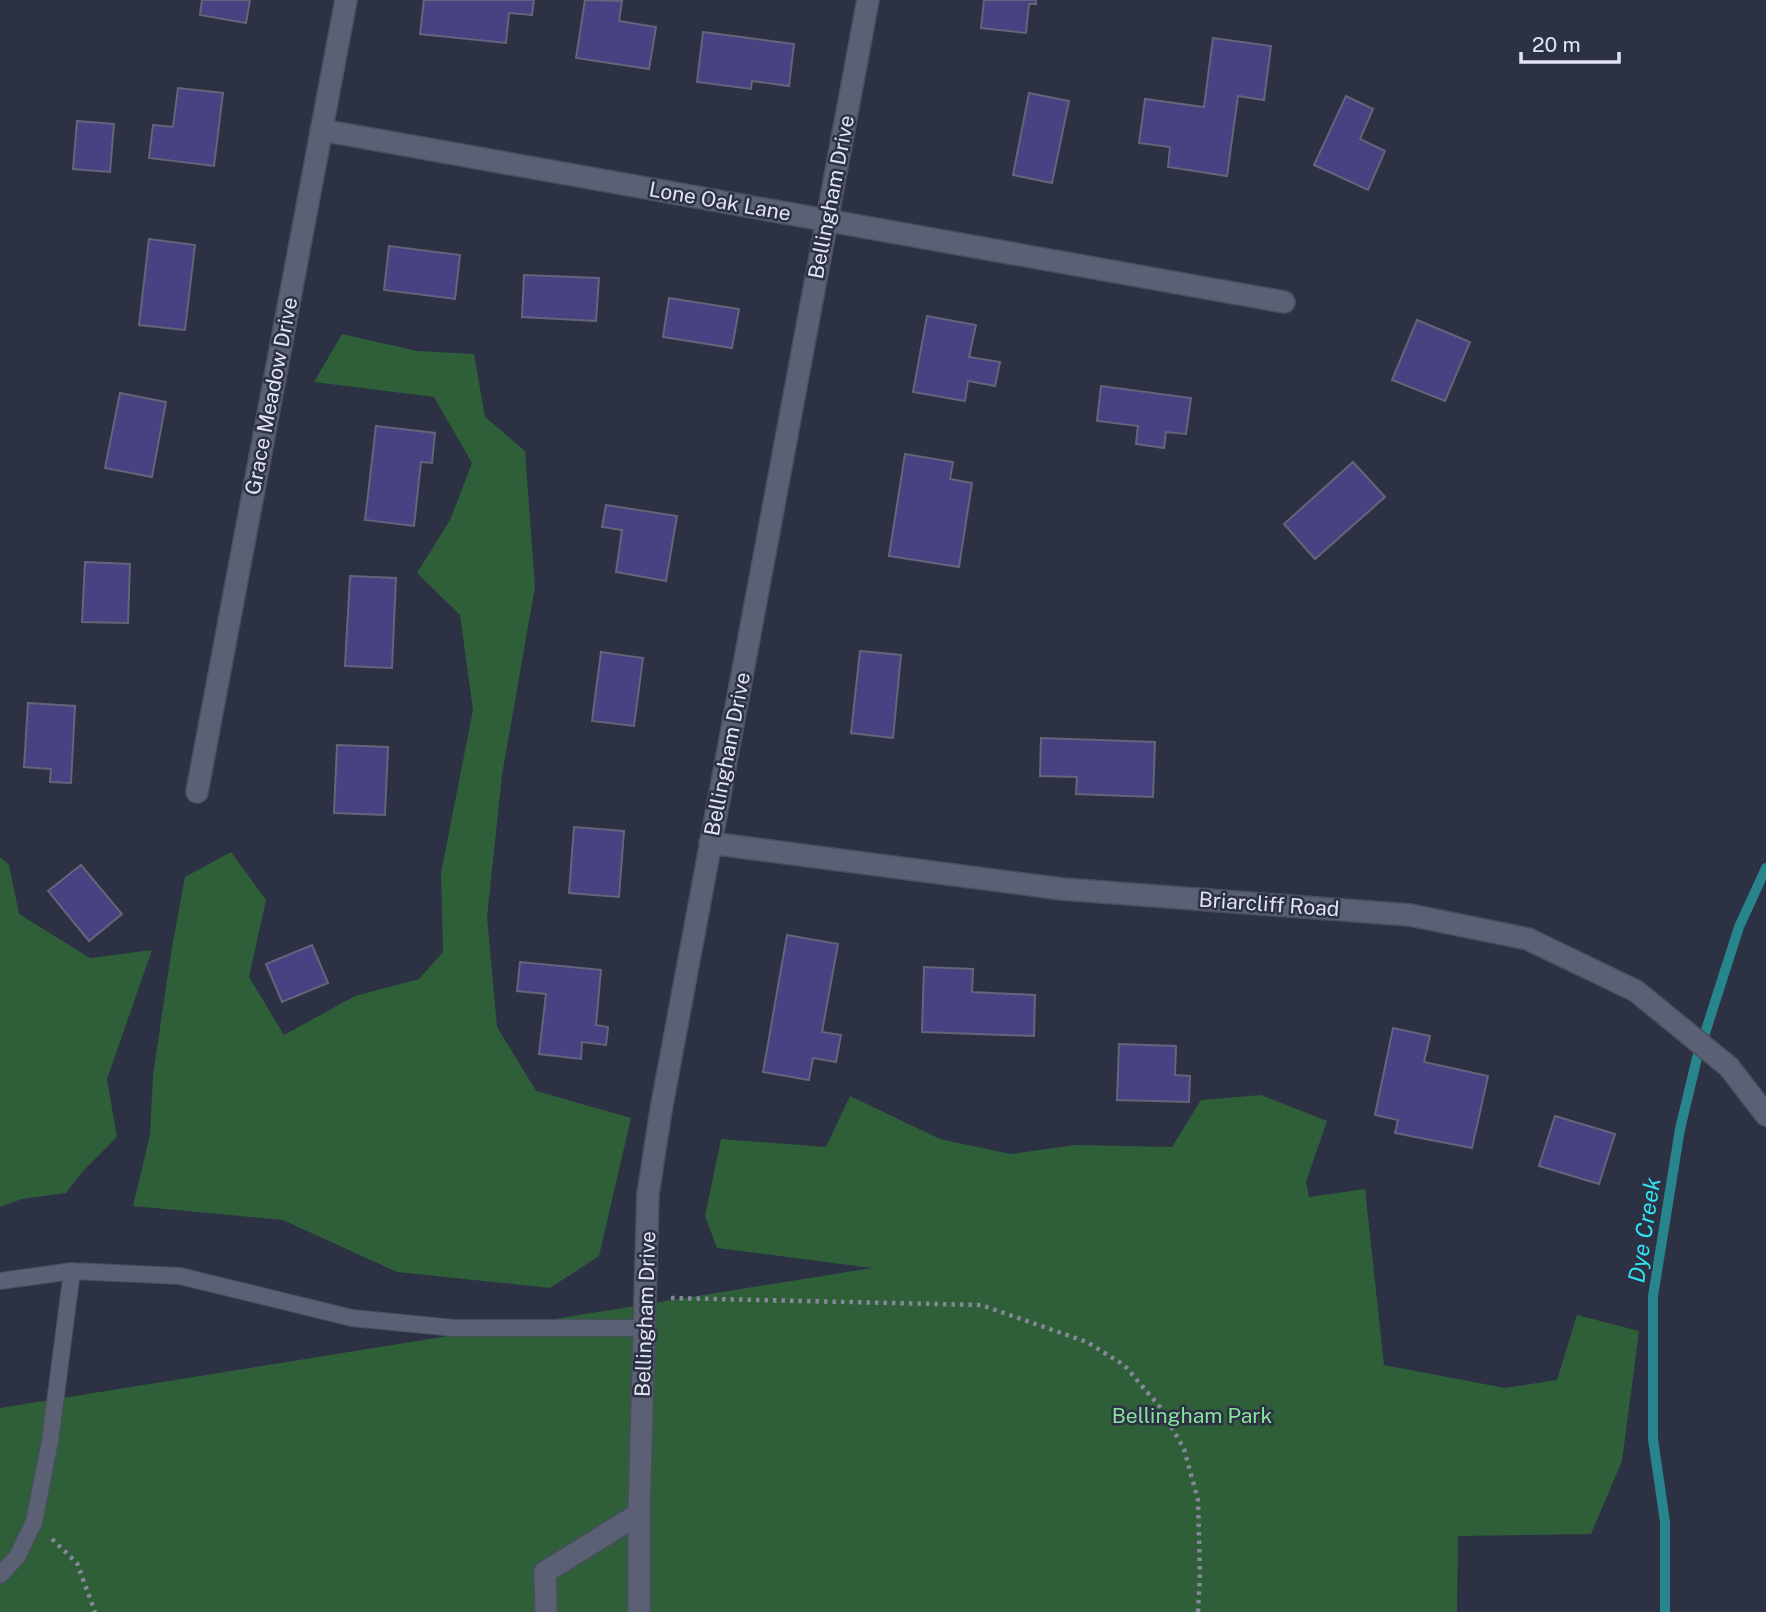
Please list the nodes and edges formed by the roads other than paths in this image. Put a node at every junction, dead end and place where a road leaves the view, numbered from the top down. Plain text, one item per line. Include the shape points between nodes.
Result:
1 (346, 0) edge
2 (868, 0) edge
3 (321, 130) junction
4 (827, 220) junction
5 (1284, 302) dead end
6 (197, 792) dead end
7 (710, 843) junction
8 (1766, 1115) edge
9 (72, 1271) junction
10 (0, 1281) edge
11 (644, 1328) junction
12 (639, 1514) junction
13 (0, 1575) edge
14 (546, 1612) edge
15 (639, 1612) edge

1 - 3 street, Grace Meadow Drive
2 - 4 street, Bellingham Drive
3 - 4 street, Lone Oak Lane
3 - 6 street, Grace Meadow Drive
4 - 5 street, Lone Oak Lane
4 - 7 street, Bellingham Drive
7 - 8 street, Briarcliff Road via 1062,889 1410,915 1528,939 1636,991 1729,1067
7 - 11 street, Bellingham Drive via 648,1195
9 - 10 lane
9 - 11 lane via 180,1276 352,1318 454,1328
9 - 13 lane via 50,1441 34,1522 17,1557
11 - 12 street, Bellingham Drive
12 - 14 street via 545,1572
12 - 15 street, Bellingham Drive

